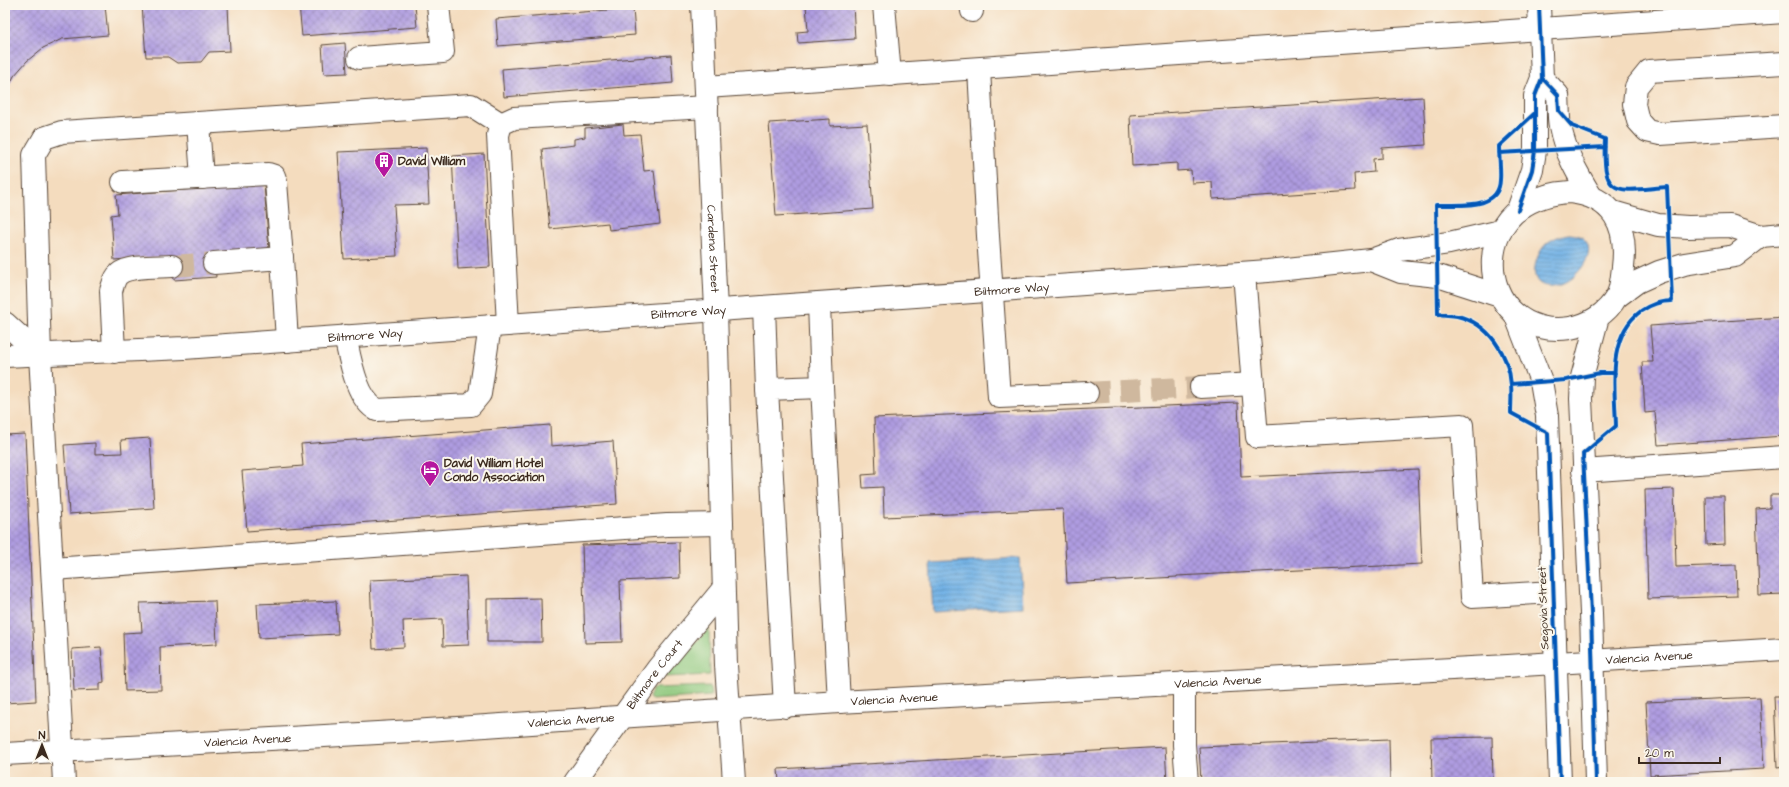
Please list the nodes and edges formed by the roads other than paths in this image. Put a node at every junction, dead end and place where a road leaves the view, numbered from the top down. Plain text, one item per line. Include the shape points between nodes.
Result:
1 (438, 5) edge
2 (702, 5) edge
3 (884, 5) edge
4 (1539, 5) edge
5 (1784, 12) edge
6 (1540, 30) junction
7 (359, 58) dead end
8 (1784, 63) edge
9 (979, 69) junction
10 (890, 75) junction
11 (1542, 78) junction
12 (706, 97) junction
13 (198, 123) junction
14 (501, 124) junction
15 (1784, 126) edge
16 (202, 178) junction
17 (123, 182) dead end
18 (1591, 196) junction
19 (1518, 210) junction
20 (1613, 212) junction
21 (1501, 231) junction
22 (1784, 234) edge
23 (1761, 236) junction
24 (282, 258) junction
25 (1371, 260) junction
26 (214, 263) tunnel mouth
27 (172, 266) tunnel mouth
28 (1244, 273) junction
29 (992, 291) junction
30 (1500, 296) junction
31 (1618, 296) junction
32 (820, 303) junction
33 (764, 307) junction
34 (716, 310) junction
35 (1515, 314) junction
36 (1598, 317) junction
37 (5, 323) edge
38 (499, 325) junction
39 (345, 336) junction
40 (287, 340) junction
41 (114, 352) junction
42 (40, 355) junction
43 (5, 356) edge
44 (1253, 384) junction
45 (822, 387) junction
46 (1201, 387) tunnel mouth
47 (767, 389) junction
48 (1087, 393) tunnel mouth
49 (1784, 457) edge
50 (1583, 471) junction
51 (722, 524) junction
52 (53, 569) junction
53 (723, 589) junction
54 (1553, 592) junction
55 (1784, 649) edge
56 (1592, 660) junction
57 (1555, 662) junction
58 (1184, 683) junction
59 (839, 702) junction
60 (784, 707) junction
61 (730, 710) junction
62 (621, 717) junction
63 (62, 752) junction
64 (5, 754) edge
65 (64, 782) edge
66 (576, 782) edge
67 (734, 782) edge
68 (1187, 782) edge
69 (1560, 782) edge
70 (1596, 782) edge

1 - 7 street via 443,52
2 - 12 street, Cardena Street
3 - 10 street
4 - 6 street
5 - 6 street
6 - 9 street
6 - 11 street
8 - 15 street via 1649,71 1636,87 1634,104 1638,121 1647,130 1660,134
9 - 10 street
9 - 29 street
10 - 12 street
11 - 18 street via 1558,95 1559,124 1566,149
11 - 19 street via 1535,96 1534,161
12 - 14 street via 514,118
12 - 34 street, Cardena Street
13 - 14 street via 471,105
13 - 16 street
13 - 42 street via 62,132 44,138 34,155
14 - 38 street via 498,135
16 - 17 street
16 - 24 street via 268,174 274,176
18 - 19 street via 1570,192 1556,193 1532,201
18 - 20 street
19 - 21 street
20 - 23 street via 1658,225 1730,226
20 - 31 street via 1619,221 1624,244
21 - 25 street, Biltmore Way via 1449,243 1399,250
21 - 30 street via 1493,257 1494,278
22 - 23 street
23 - 31 street via 1735,256 1684,264 1665,270 1646,277
24 - 26 street
24 - 40 street
25 - 28 street, Biltmore Way
25 - 30 street, Biltmore Way via 1401,272 1438,276
27 - 41 street via 127,269 118,274 111,291
28 - 29 street, Biltmore Way
28 - 44 street
29 - 32 street, Biltmore Way
29 - 48 street via 999,398
30 - 35 street
31 - 36 street
32 - 33 street, Biltmore Way
32 - 45 street
33 - 34 street, Biltmore Way
33 - 47 street
34 - 38 street, Biltmore Way
34 - 51 street, Cardena Street
35 - 36 street via 1530,324 1551,329 1587,324
35 - 54 street, Segovia Street via 1541,381 1547,416
36 - 50 street via 1582,377
37 - 42 street
38 - 39 street, Biltmore Way
38 - 39 street via 480,394 471,405 377,410 370,406 357,383
39 - 40 street, Biltmore Way
40 - 41 street, Biltmore Way
41 - 42 street, Biltmore Way
42 - 43 street, Biltmore Way
42 - 52 street
44 - 46 street
44 - 54 street via 1257,437 1462,425 1472,597
45 - 47 street
45 - 59 street
47 - 60 street
49 - 50 street
50 - 56 street
51 - 52 street via 659,526
51 - 53 street, Cardena Street
52 - 63 street
53 - 61 street, Cardena Street
53 - 62 street, Biltmore Court
54 - 57 street, Segovia Street
55 - 56 street, Valencia Avenue
56 - 57 street, Valencia Avenue
56 - 70 street
57 - 58 street, Valencia Avenue
57 - 69 street, Segovia Street
58 - 59 street, Valencia Avenue
58 - 68 street
59 - 60 street, Valencia Avenue
60 - 61 street, Valencia Avenue
61 - 62 street, Valencia Avenue
61 - 67 street
62 - 63 street, Valencia Avenue
62 - 66 street, Biltmore Court
63 - 64 street, Valencia Avenue
63 - 65 street

